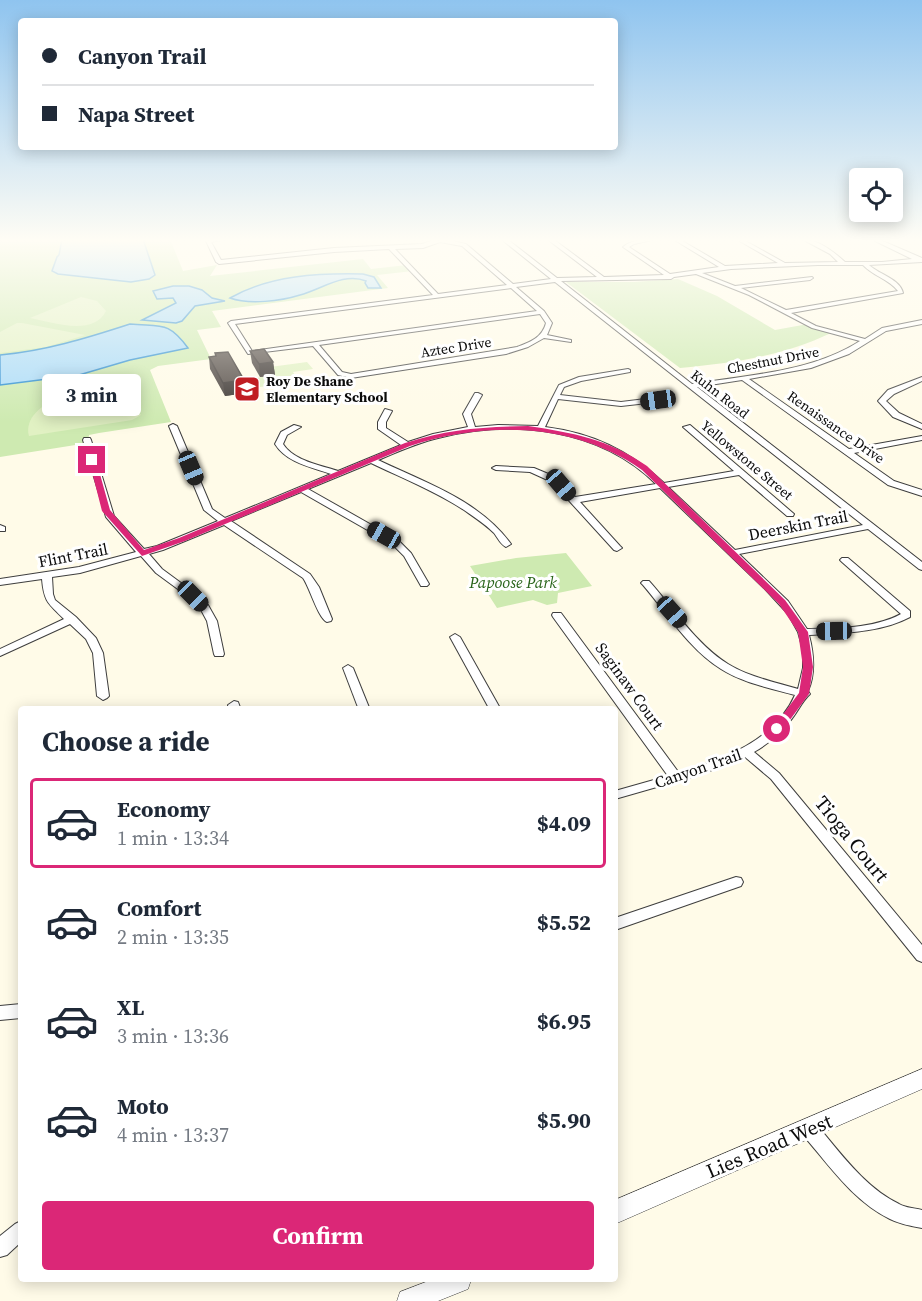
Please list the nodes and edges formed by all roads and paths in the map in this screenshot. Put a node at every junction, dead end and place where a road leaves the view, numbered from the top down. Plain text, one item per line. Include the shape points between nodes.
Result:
1 (409, 300) edge
2 (527, 300) edge
3 (580, 300) edge
4 (760, 300) edge
5 (856, 300) edge
6 (542, 312) junction
7 (784, 312) junction
8 (922, 322) edge
9 (543, 336) junction
10 (569, 341) dead end
11 (866, 341) junction
12 (315, 344) junction
13 (628, 371) dead end
14 (744, 378) junction
15 (922, 379) edge
16 (691, 386) junction
17 (478, 395) dead end
18 (555, 397) junction
19 (662, 399) dead end
20 (388, 411) dead end
21 (173, 426) dead end
22 (297, 426) dead end
23 (687, 427) dead end
24 (922, 427) edge
25 (472, 429) junction
26 (540, 429) junction
27 (922, 438) edge
28 (87, 440) dead end
29 (407, 445) junction
30 (848, 452) junction
31 (371, 460) junction
32 (496, 468) dead end
33 (741, 472) junction
34 (339, 474) junction
35 (662, 485) junction
36 (302, 489) junction
37 (919, 493) edge
38 (575, 500) junction
39 (790, 514) dead end
40 (225, 522) junction
41 (870, 526) junction
42 (506, 544) dead end
43 (617, 548) dead end
44 (732, 553) junction
45 (142, 554) junction
46 (845, 560) dead end
47 (922, 567) edge
48 (47, 577) junction
49 (0, 582) edge
50 (646, 583) dead end
51 (424, 584) dead end
52 (557, 615) dead end
53 (327, 619) dead end
54 (72, 620) junction
55 (803, 632) junction
56 (455, 637) dead end
57 (0, 653) edge
58 (219, 654) dead end
59 (348, 668) dead end
60 (804, 694) junction
61 (103, 696) dead end
62 (363, 706) edge
63 (494, 706) edge
64 (746, 752) junction
65 (675, 777) junction
66 (618, 794) edge
67 (736, 882) dead end
68 (618, 921) edge
69 (922, 956) edge
70 (18, 1011) edge
71 (0, 1013) edge
72 (922, 1079) edge
73 (808, 1129) junction
74 (618, 1211) edge
75 (922, 1219) edge
76 (18, 1233) edge
77 (0, 1248) edge
78 (454, 1282) edge
79 (409, 1301) edge

1 - 12 street via 231,323 250,353
2 - 6 street
3 - 16 street, Kuhn Road
4 - 7 street
5 - 7 street
6 - 9 street via 549,323
6 - 12 street
7 - 11 street via 814,327
8 - 11 street, Chestnut Drive via 884,329
9 - 10 street
9 - 12 street, Aztec Drive via 506,352 351,376 340,375
11 - 14 street, Chestnut Drive via 826,362
13 - 18 street via 570,381 561,386
14 - 16 street, Chestnut Drive
14 - 30 street, Renaissance Drive
15 - 24 street via 891,392 882,401 896,415
16 - 41 street, Kuhn Road
17 - 25 street via 467,414
18 - 19 street via 621,404
18 - 26 street
20 - 29 street via 382,429
21 - 40 street via 208,510
22 - 34 street via 282,437 282,451
23 - 33 street, Yellowstone Street
25 - 26 street, Flint Trail
25 - 29 street, Flint Trail
26 - 35 street, Flint Trail via 607,442
27 - 30 street
28 - 45 street via 106,511
29 - 31 street, Flint Trail
30 - 37 street, Renaissance Drive via 894,485
31 - 34 street, Flint Trail
31 - 42 street via 482,517
32 - 38 street via 522,468 546,475
33 - 35 street
33 - 39 street, Yellowstone Street
34 - 36 street, Flint Trail
35 - 38 street
35 - 44 street, Flint Trail
36 - 40 street, Flint Trail
36 - 51 street via 398,545
38 - 43 street
40 - 45 street, Flint Trail
40 - 53 street via 307,576
41 - 44 street, Deerskin Trail
41 - 47 street, Kuhn Road
44 - 55 street via 782,602
45 - 48 street, Flint Trail
45 - 58 street via 204,607 212,621
46 - 55 street via 910,616 845,631
48 - 49 street, Flint Trail
48 - 54 street via 51,601
50 - 60 street via 724,666
52 - 65 street, Saginaw Court
54 - 57 street
54 - 61 street via 91,638 98,653
55 - 60 street via 808,667
56 - 63 street
59 - 62 street
60 - 64 street, Canyon Trail via 777,729
64 - 65 street, Canyon Trail
64 - 69 street, Tioga Court via 775,776
65 - 66 street, Canyon Trail
67 - 68 street
70 - 71 street
72 - 73 street, Lies Road West
73 - 74 street, Lies Road West
73 - 75 street via 859,1187 896,1213
76 - 77 street
78 - 79 street

